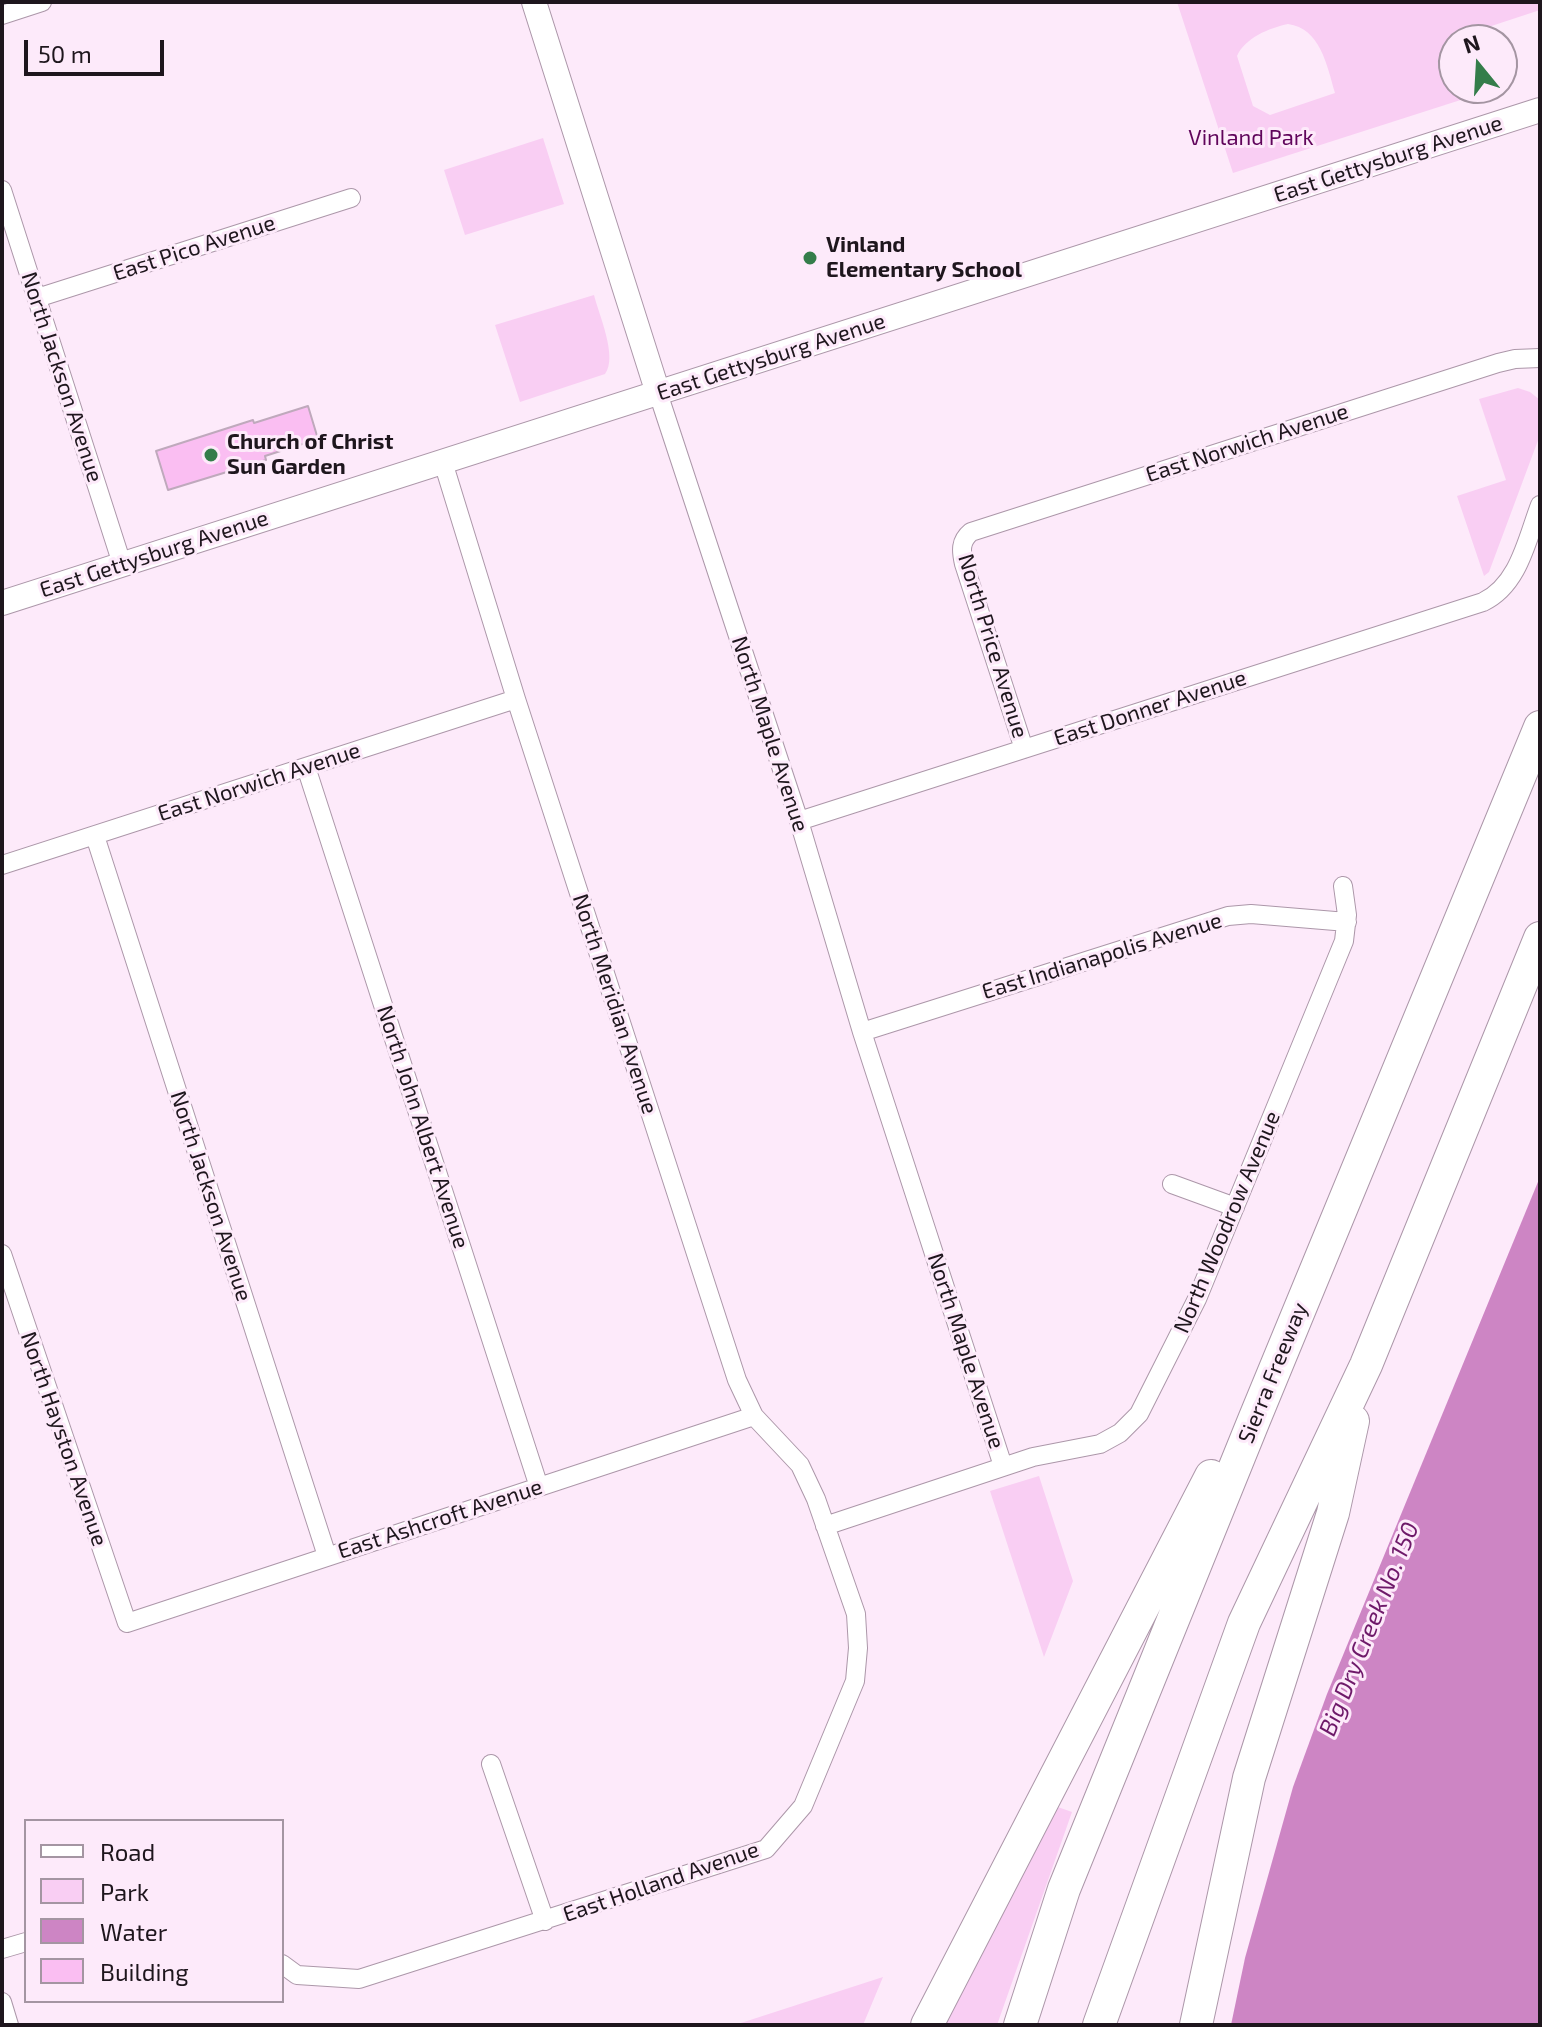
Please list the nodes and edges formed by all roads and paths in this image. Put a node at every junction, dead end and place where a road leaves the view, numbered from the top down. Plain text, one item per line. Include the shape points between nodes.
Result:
1 (42, 2) edge
2 (534, 2) edge
3 (2, 15) edge
4 (1540, 110) edge
5 (2, 190) edge
6 (351, 198) dead end
7 (37, 298) junction
8 (1540, 358) edge
9 (658, 393) junction
10 (443, 462) junction
11 (1540, 505) edge
12 (962, 544) joint
13 (122, 564) junction
14 (2, 603) edge
15 (516, 699) junction
16 (1540, 727) edge
17 (1024, 749) junction
18 (306, 767) junction
19 (799, 821) junction
20 (95, 836) junction
21 (2, 865) edge
22 (1343, 886) dead end
23 (1347, 922) junction
24 (1540, 938) edge
25 (862, 1032) junction
26 (1172, 1184) dead end
27 (1235, 1207) junction
28 (2, 1254) edge
29 (1366, 1365) junction
30 (754, 1416) junction
31 (1254, 1420) junction
32 (1003, 1466) junction
33 (539, 1487) junction
34 (825, 1526) junction
35 (327, 1556) junction
36 (127, 1623) joint
37 (491, 1764) dead end
38 (545, 1921) junction
39 (24, 1943) edge
40 (2, 1949) edge
41 (284, 1965) edge
42 (2, 2002) edge
43 (9, 2025) edge
44 (927, 2025) edge
45 (1020, 2025) edge
46 (1099, 2025) edge
47 (1196, 2025) edge

1 - 3 street
2 - 9 street, North Maple Avenue
4 - 9 street, East Gettysburg Avenue
5 - 7 street, North Jackson Avenue
6 - 7 street, East Pico Avenue
7 - 13 street, North Jackson Avenue
8 - 12 street, East Norwich Avenue via 1498,363 1017,517 971,532
9 - 10 street, East Gettysburg Avenue
9 - 19 street, North Maple Avenue
10 - 13 street, East Gettysburg Avenue
10 - 15 street, North Meridian Avenue
11 - 17 street, East Donner Avenue via 1512,578 1483,602
12 - 17 street, North Price Avenue
13 - 14 street, East Gettysburg Avenue
15 - 18 street, East Norwich Avenue
15 - 30 street, North Meridian Avenue via 737,1380
16 - 31 highway, Sierra Freeway
17 - 19 street, East Donner Avenue
18 - 20 street, East Norwich Avenue
18 - 33 street, North John Albert Avenue
19 - 25 street, North Maple Avenue
20 - 21 street, East Norwich Avenue
20 - 35 street, North Jackson Avenue
22 - 23 street, North Woodrow Avenue
23 - 25 street, East Indianapolis Avenue via 1228,916
23 - 27 street, North Woodrow Avenue via 1344,941
24 - 29 highway
25 - 32 street, North Maple Avenue
26 - 27 street
27 - 32 street, North Woodrow Avenue via 1197,1299 1139,1414 1100,1444
28 - 36 street, North Hayston Avenue
29 - 46 highway via 1244,1623
29 - 47 highway via 1333,1513 1249,1778
30 - 33 street, East Ashcroft Avenue
30 - 34 street, North Meridian Avenue via 800,1465
31 - 44 highway via 1216,1466
31 - 45 highway, Sierra Freeway via 1064,1889
32 - 34 street
33 - 35 street, East Ashcroft Avenue
34 - 38 street, East Holland Avenue via 856,1614 858,1648 855,1681 803,1806 766,1849
35 - 36 street, East Ashcroft Avenue
37 - 38 street, East Holland Avenue
38 - 41 street, East Holland Avenue via 359,1979 297,1975
39 - 40 street
42 - 43 street

